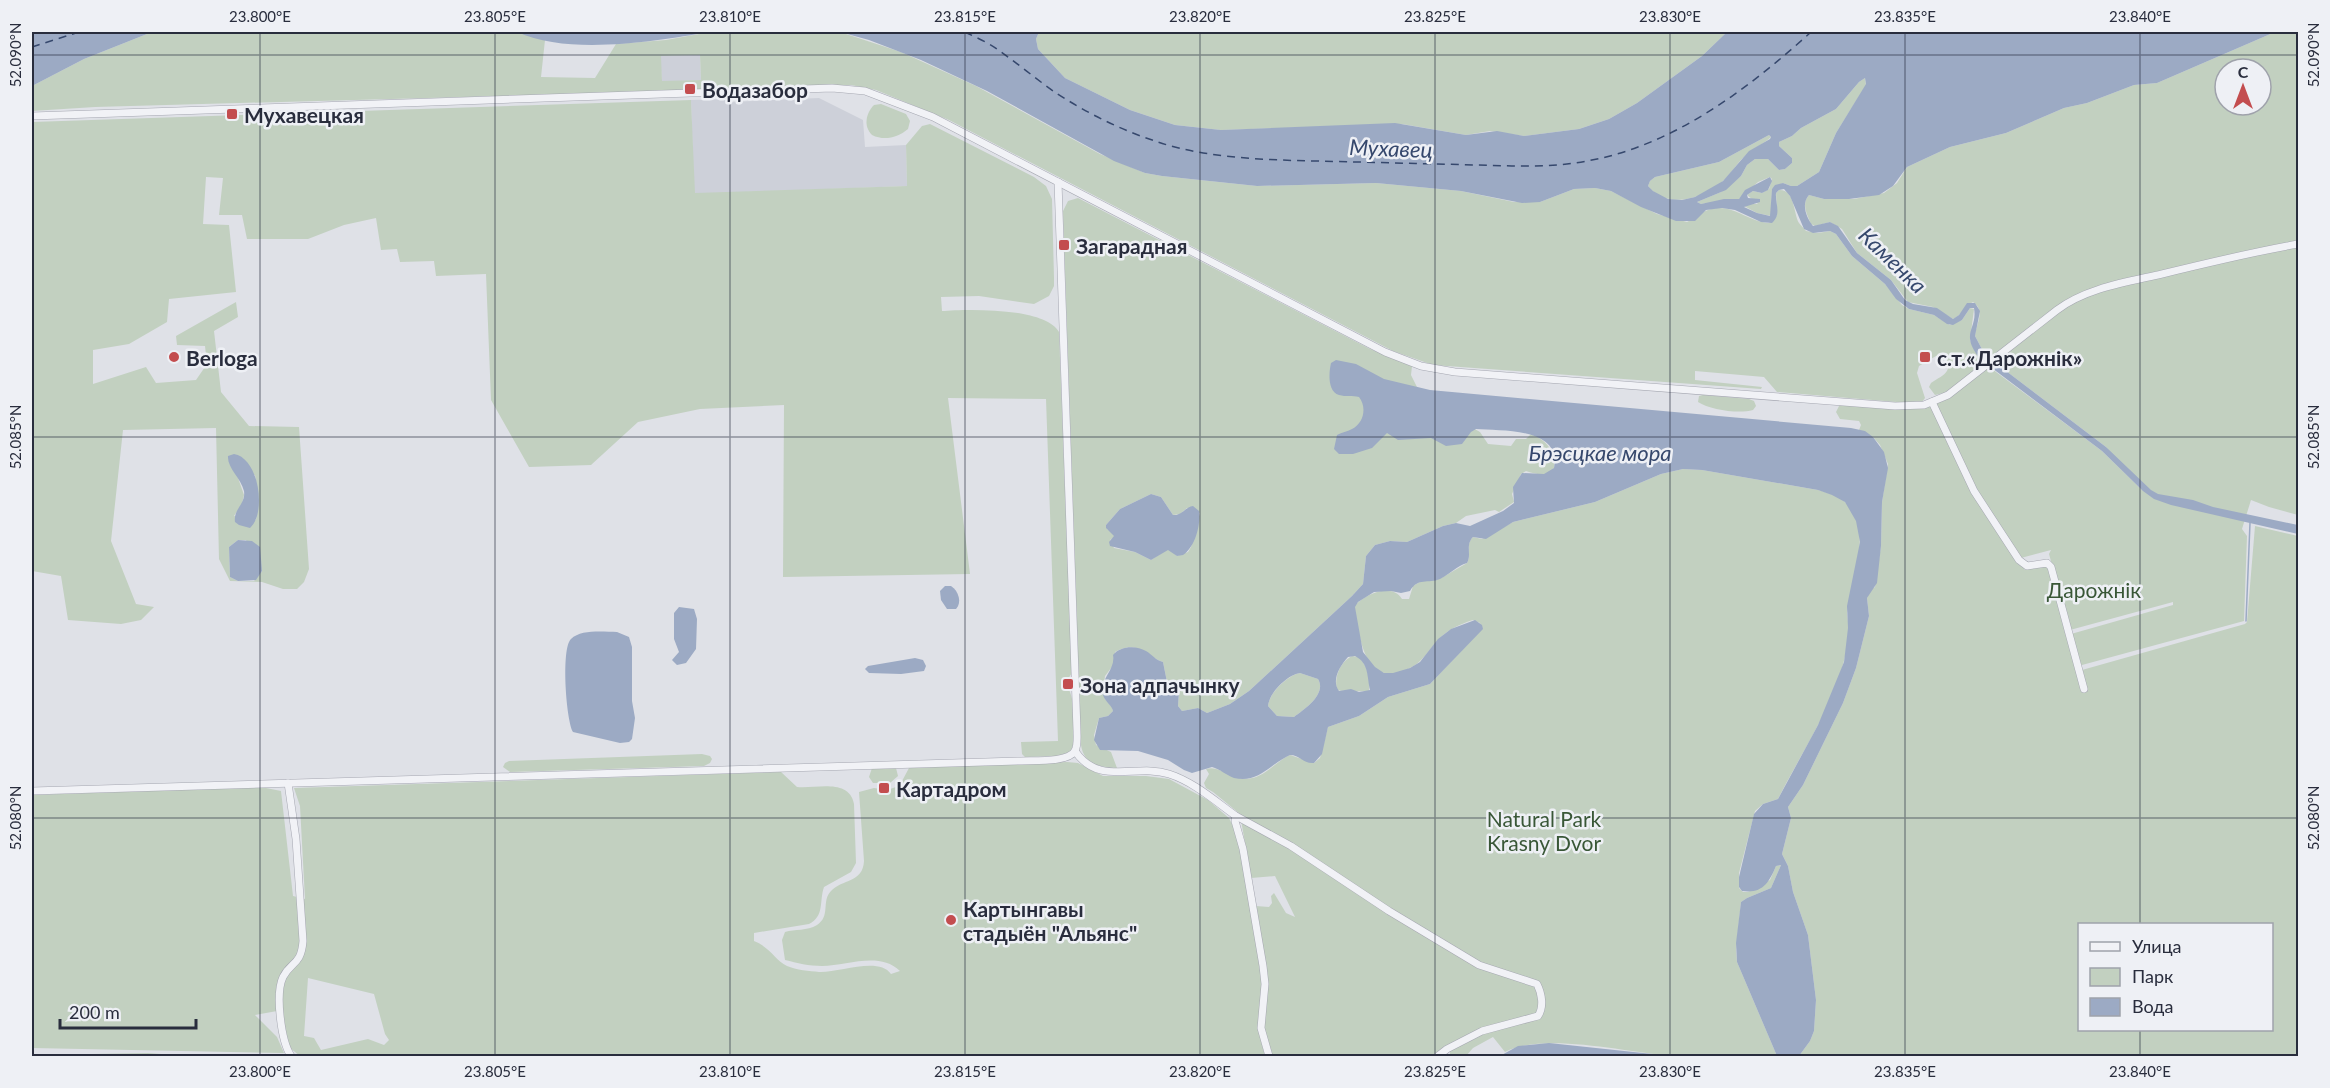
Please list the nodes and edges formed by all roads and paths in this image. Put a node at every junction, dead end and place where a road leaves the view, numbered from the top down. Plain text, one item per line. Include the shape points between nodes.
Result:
1 (32, 116) edge
2 (1058, 182) junction
3 (2298, 244) edge
4 (1932, 402) junction
5 (2084, 689) dead end
6 (1075, 751) junction
7 (288, 783) junction
8 (32, 791) edge
9 (1236, 816) junction
10 (291, 1056) edge
11 (1269, 1056) edge
12 (1438, 1056) edge

1 - 2 street via 848,88 917,111
2 - 4 street via 1385,352 1421,366 1455,372 1885,405
2 - 6 street
3 - 4 street via 2089,293 2065,304 1948,395
4 - 5 street via 1974,491 2019,560 2027,566 2047,563 2051,567
6 - 7 street via 1063,759 1019,761
6 - 9 street via 1087,764 1105,771 1160,771 1175,776
7 - 8 street
7 - 10 street via 303,941 296,963 281,981 283,1035
9 - 11 street via 1263,966 1261,1028
9 - 12 street via 1479,965 1536,984 1542,1004 1538,1016 1482,1031

